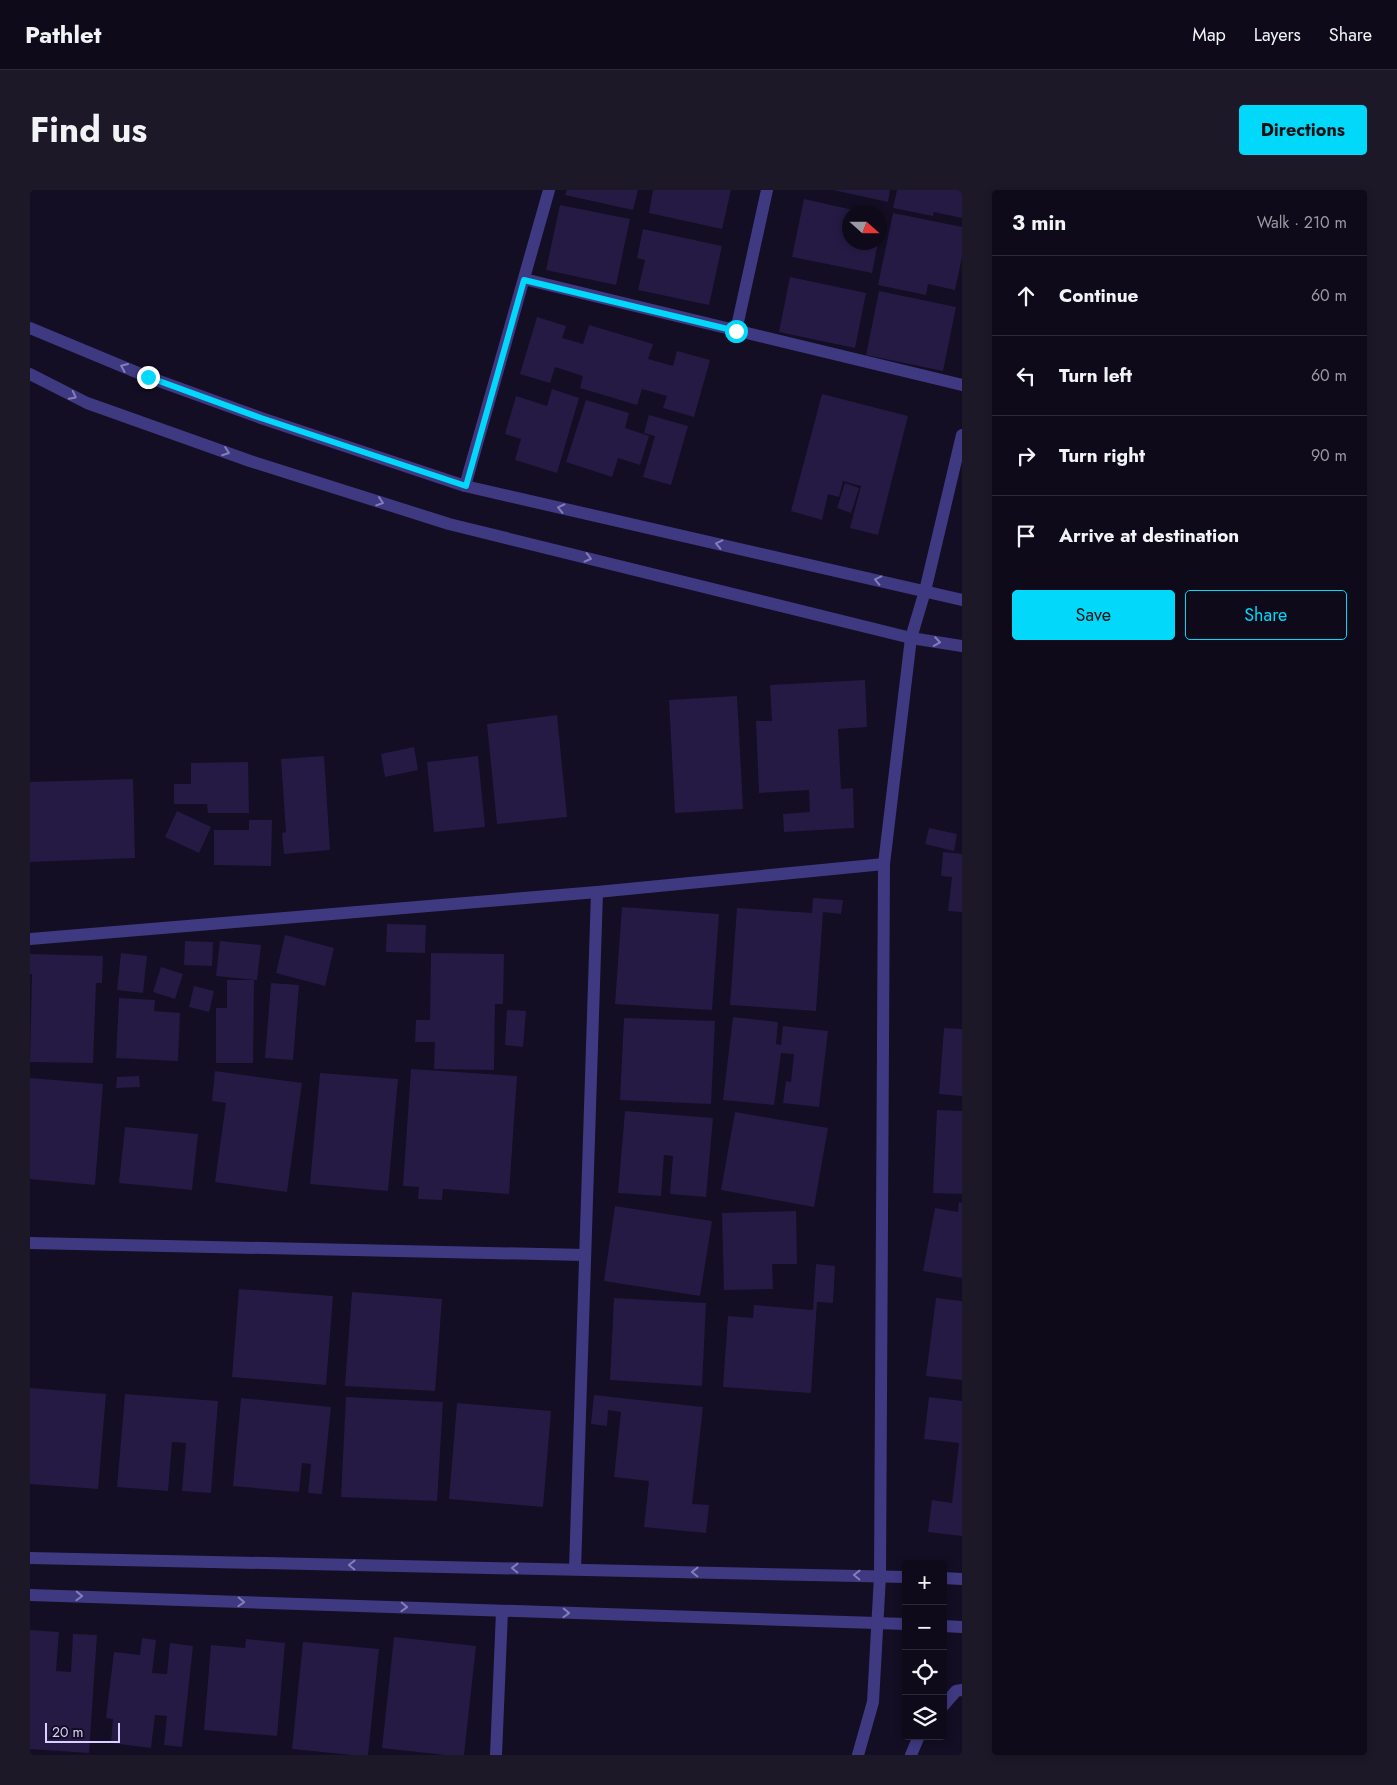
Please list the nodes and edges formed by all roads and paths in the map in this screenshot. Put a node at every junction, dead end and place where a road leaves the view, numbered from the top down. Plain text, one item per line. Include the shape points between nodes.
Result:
1 (549, 190) edge
2 (766, 190) edge
3 (524, 280) junction
4 (30, 328) edge
5 (736, 331) junction
6 (30, 374) edge
7 (962, 386) edge
8 (962, 436) edge
9 (466, 486) junction
10 (925, 591) junction
11 (962, 600) edge
12 (911, 638) junction
13 (962, 646) edge
14 (884, 864) junction
15 (597, 892) junction
16 (30, 939) edge
17 (30, 1243) edge
18 (585, 1255) junction
19 (30, 1558) edge
20 (575, 1570) junction
21 (880, 1576) junction
22 (902, 1577) edge
23 (947, 1578) edge
24 (962, 1579) edge
25 (30, 1595) edge
26 (502, 1611) junction
27 (877, 1623) junction
28 (902, 1624) edge
29 (947, 1626) edge
30 (962, 1627) edge
31 (962, 1690) edge
32 (947, 1701) edge
33 (917, 1740) edge
34 (496, 1755) edge
35 (858, 1755) edge
36 (911, 1755) edge

1 - 3 street
2 - 5 street
3 - 5 street
3 - 9 street
9 -> 4 street via 261,418 148,377
5 - 7 street
6 -> 12 street via 87,403 250,461 449,524
8 - 10 street
10 -> 9 street
10 - 11 street
10 - 12 street
12 -> 13 street
12 - 14 street
14 - 15 street
14 - 21 street
15 - 16 street
15 - 18 street
17 - 18 street
18 - 20 street
20 -> 19 street
21 -> 20 street
21 - 22 street
21 - 27 street
23 - 24 street
25 -> 26 street
26 -> 27 street
26 - 34 street
27 - 28 street
27 - 35 street via 874,1702
29 - 30 street
31 - 32 street via 956,1691
33 - 36 street

